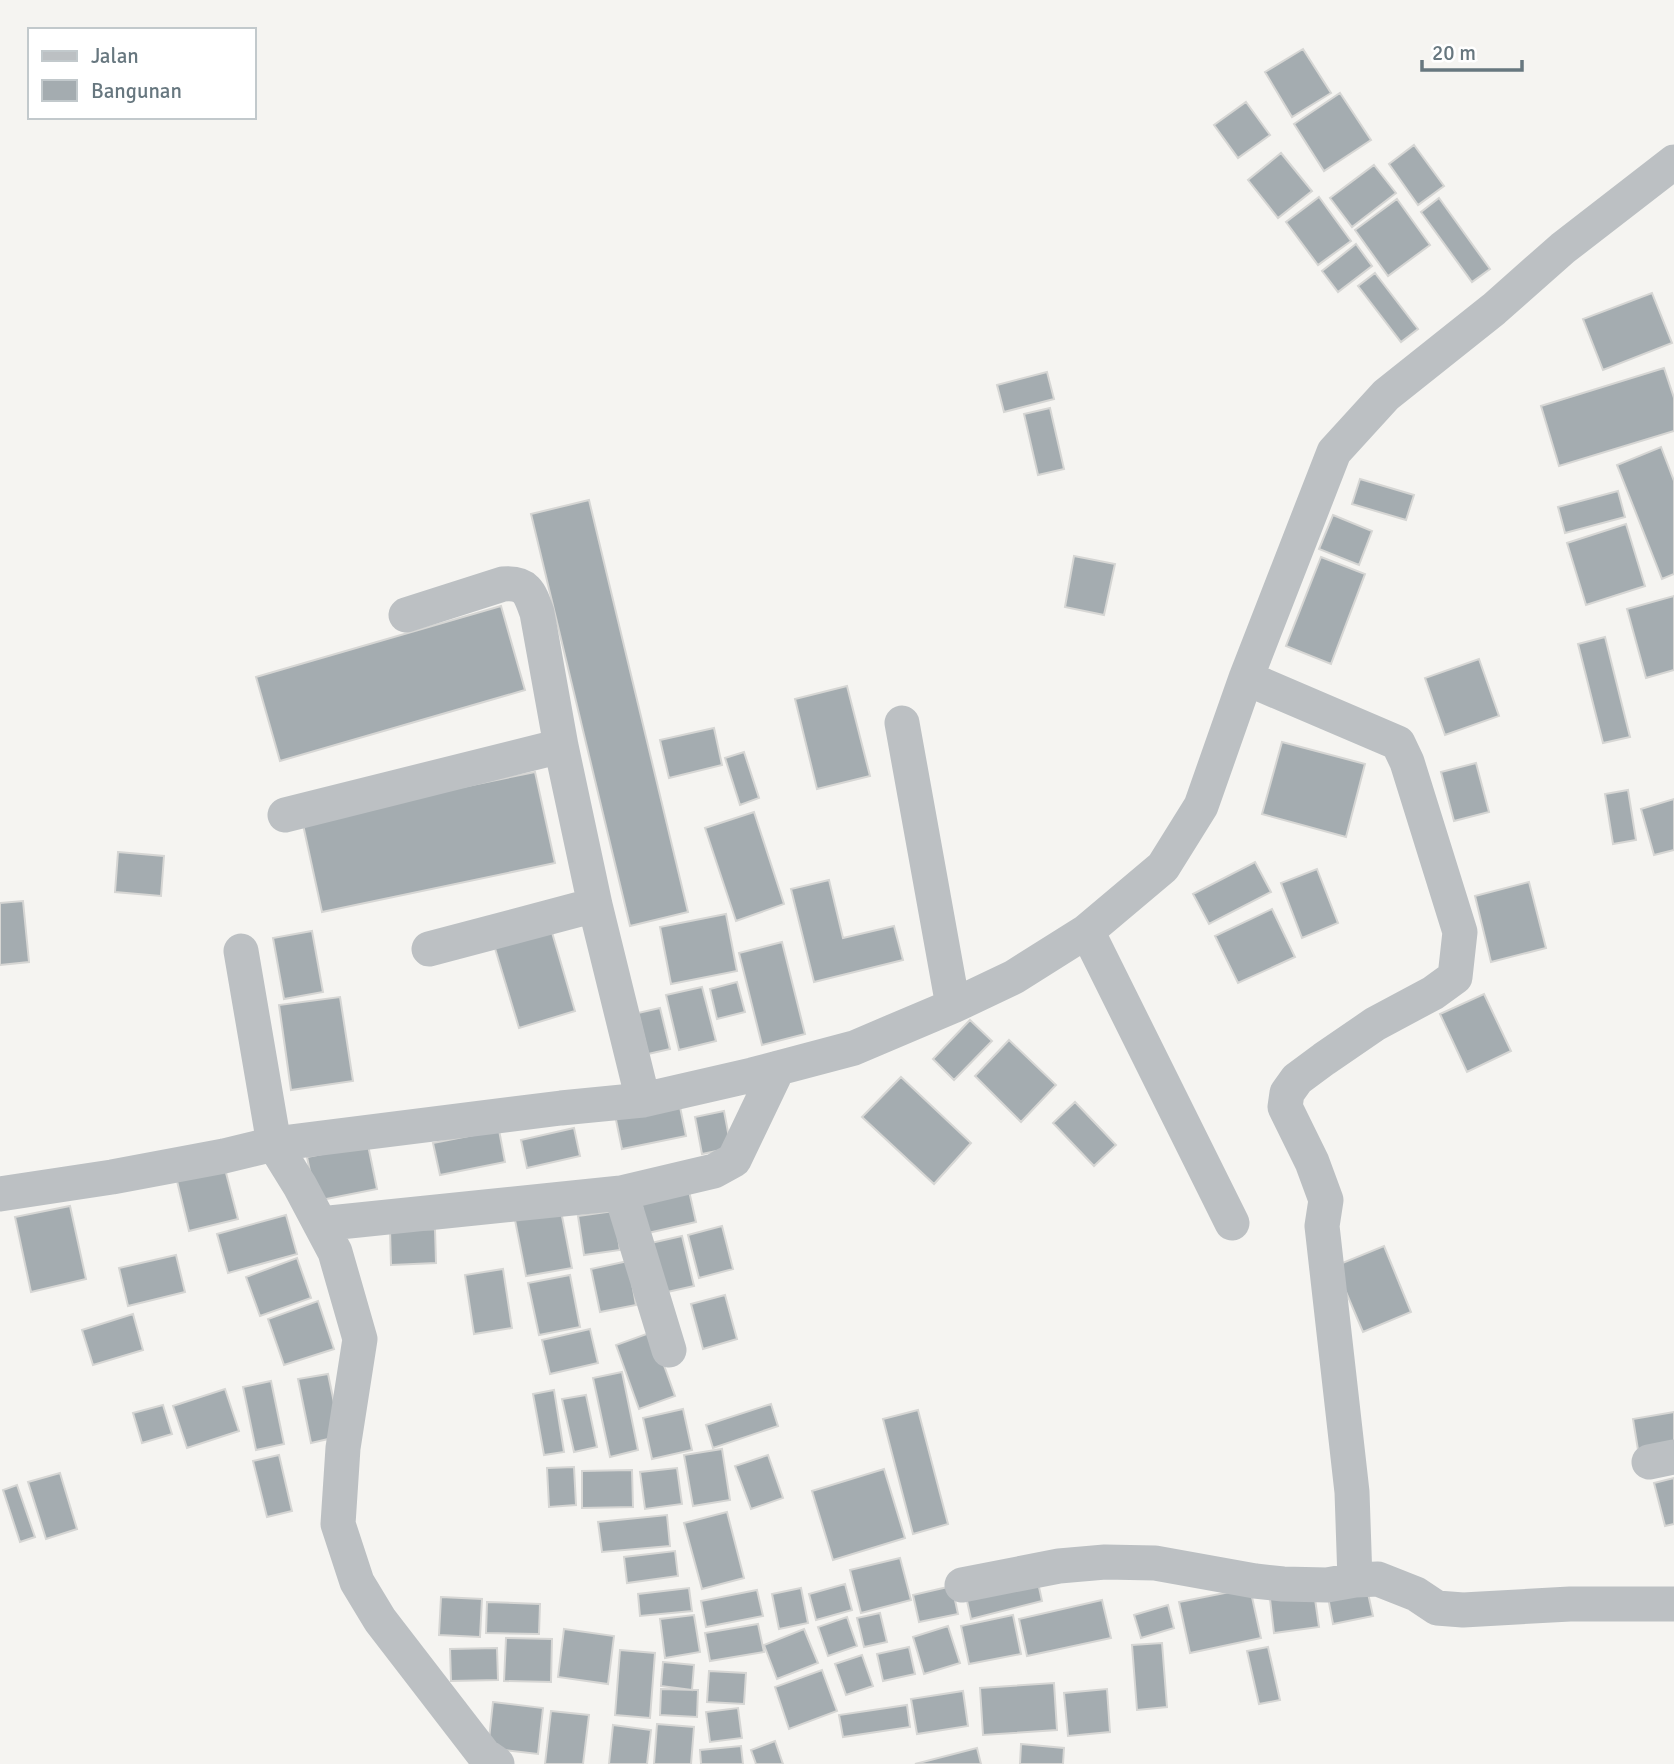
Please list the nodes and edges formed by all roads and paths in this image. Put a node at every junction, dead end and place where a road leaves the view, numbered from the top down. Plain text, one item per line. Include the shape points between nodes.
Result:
1 (1673, 166) edge
2 (406, 615) dead end
3 (1246, 678) junction
4 (902, 723) dead end
5 (561, 746) junction
6 (285, 815) dead end
7 (595, 905) junction
8 (1087, 931) junction
9 (429, 949) dead end
10 (241, 951) dead end
11 (953, 1006) junction
12 (778, 1068) junction
13 (643, 1100) junction
14 (274, 1144) junction
15 (621, 1193) junction
16 (0, 1194) edge
17 (1232, 1223) dead end
18 (320, 1224) junction
19 (669, 1350) dead end
20 (1355, 1580) junction
21 (962, 1585) dead end
22 (1674, 1604) edge
23 (497, 1764) edge

1 - 3 street via 1563,248 1386,395 1334,452
2 - 5 street via 503,584 524,588 537,613
3 - 8 street via 1201,806 1163,867
3 - 20 street via 1398,743 1460,932 1455,977 1324,1059 1297,1079 1287,1093 1285,1107 1326,1200 1322,1226 1352,1492
4 - 11 street
5 - 6 street
5 - 7 street
7 - 9 street
7 - 13 street
8 - 11 street via 1014,977
8 - 17 street
10 - 14 street
11 - 12 street via 854,1048
12 - 13 street
12 - 15 street via 734,1160 714,1171
13 - 14 street
14 - 16 street
14 - 18 street
15 - 18 street
15 - 19 street
18 - 23 street via 335,1252 360,1339 343,1448 341,1536 356,1581 380,1620 484,1755
20 - 21 street via 1283,1584 1155,1563 1105,1562
20 - 22 street via 1378,1580 1416,1594 1437,1608 1463,1610

